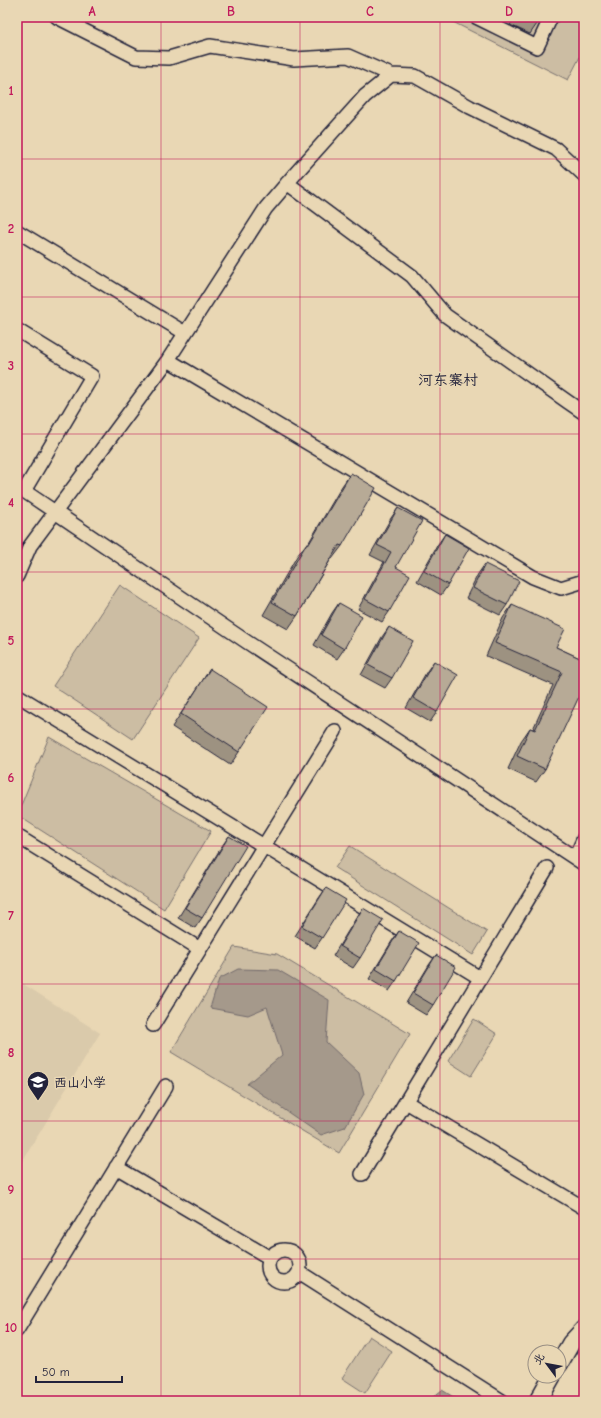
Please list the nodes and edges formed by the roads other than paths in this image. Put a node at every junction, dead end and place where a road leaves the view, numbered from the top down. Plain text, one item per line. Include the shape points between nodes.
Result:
1 (58, 17) edge
2 (476, 17) edge
3 (551, 17) edge
4 (392, 75) junction
5 (584, 176) edge
6 (287, 183) junction
7 (17, 231) edge
8 (17, 330) edge
9 (185, 333) junction
10 (168, 360) junction
11 (584, 413) edge
12 (54, 511) junction
13 (20, 559) edge
14 (17, 576) edge
15 (584, 581) edge
16 (17, 696) edge
17 (335, 731) dead end
18 (17, 836) edge
19 (584, 838) edge
20 (264, 846) junction
21 (579, 861) edge
22 (547, 868) dead end
23 (200, 949) junction
24 (480, 978) junction
25 (153, 1025) dead end
26 (166, 1086) dead end
27 (406, 1102) junction
28 (116, 1167) junction
29 (362, 1174) dead end
30 (584, 1208) edge
31 (270, 1258) junction
32 (298, 1272) junction
33 (584, 1328) edge
34 (17, 1330) edge
35 (567, 1350) edge
36 (548, 1384) edge
37 (502, 1401) edge
38 (538, 1401) edge

1 - 4 street via 136,57 168,58 210,46 294,59 348,56
2 - 3 street via 537,47
4 - 5 street via 415,76 470,108 556,149
4 - 6 street via 365,96
6 - 9 street via 266,208
6 - 11 street via 412,276 445,315
7 - 9 street
8 - 12 street via 92,376 24,491
9 - 10 street
10 - 12 street
10 - 15 street via 533,578 561,588
12 - 13 street
12 - 21 street
13 - 14 street
16 - 20 street
17 - 20 street
18 - 23 street
19 - 21 street
20 - 23 street
20 - 24 street
22 - 24 street
23 - 25 street
24 - 27 street
26 - 28 street
27 - 29 street
27 - 30 street
28 - 31 street
28 - 34 street
31 - 32 street via 278,1251 289,1251 300,1262
31 - 32 street via 270,1273 277,1280 292,1280
32 - 37 street
33 - 35 main road
36 - 38 main road

